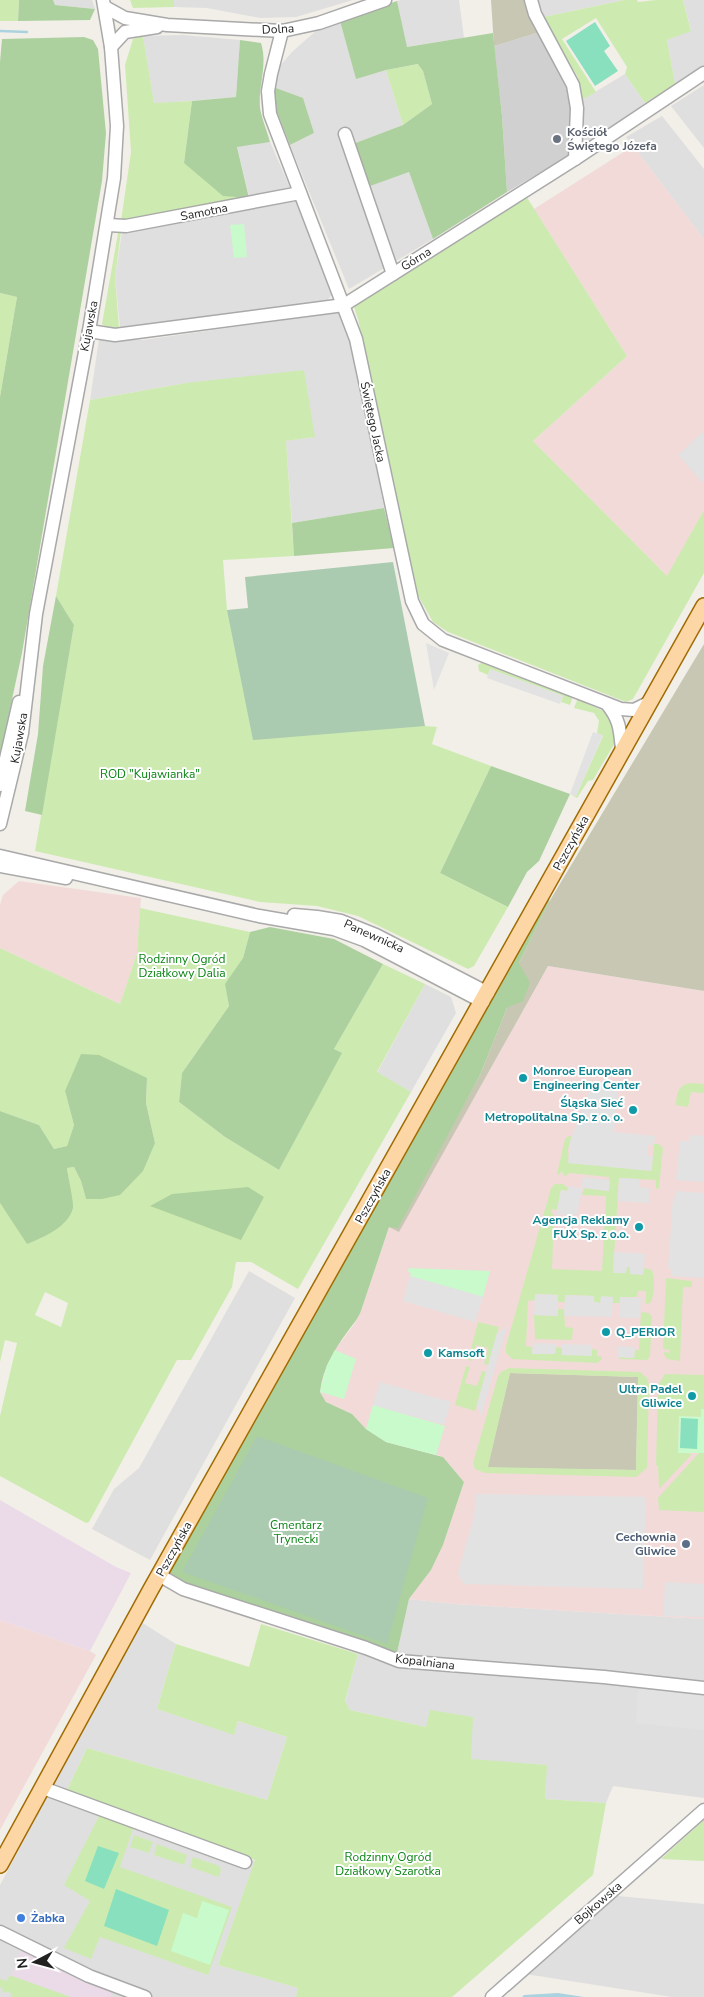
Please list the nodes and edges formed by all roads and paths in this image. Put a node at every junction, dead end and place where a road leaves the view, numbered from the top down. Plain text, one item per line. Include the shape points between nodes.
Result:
1 (385, 0) edge
2 (531, 0) edge
3 (104, 3) edge
4 (125, 18) junction
5 (167, 25) junction
6 (108, 27) junction
7 (282, 31) junction
8 (125, 32) junction
9 (111, 47) junction
10 (704, 73) edge
11 (345, 134) dead end
12 (575, 159) junction
13 (300, 193) junction
14 (108, 225) junction
15 (393, 274) junction
16 (344, 304) junction
17 (88, 332) junction
18 (704, 606) edge
19 (31, 650) junction
20 (650, 702) junction
21 (606, 704) junction
22 (622, 750) junction
23 (0, 785) edge
24 (0, 824) edge
25 (0, 856) edge
26 (3, 868) edge
27 (106, 880) junction
28 (485, 998) junction
29 (159, 1575) junction
30 (704, 1688) edge
31 (44, 1788) junction
32 (704, 1810) edge
33 (244, 1862) dead end
34 (0, 1865) edge
35 (0, 1932) edge
36 (145, 1997) edge
37 (492, 1997) edge

1 - 7 street, Dolna
2 - 12 street via 573,85 577,108
3 - 4 street, Dolna
3 - 6 street, Kujawska
4 - 5 street, Dolna
4 - 6 street
5 - 7 street, Dolna
5 - 8 street, Dolna
6 - 8 street, Dolna
6 - 9 street, Kujawska
7 - 13 street, Świętego Jacka via 270,74 270,114
8 - 9 street
9 - 14 street, Kujawska via 117,126
10 - 12 street, Górna
11 - 15 street
12 - 15 street, Górna
13 - 14 street, Samotna via 126,226
13 - 16 street, Świętego Jacka
14 - 17 street, Kujawska
15 - 16 street, Górna
16 - 17 street, Górna via 115,335
16 - 21 street, Świętego Jacka via 356,339 412,601 423,624 443,640
17 - 19 street, Kujawska
18 - 20 main road, Pszczyńska
19 - 23 street, Kujawska
19 - 24 street, Kujawska via 22,733
20 - 21 street, Świętego Jacka via 634,710
20 - 22 main road, Pszczyńska
21 - 22 street via 620,725
22 - 28 main road, Pszczyńska
25 - 27 street, Panewnicka
26 - 27 street, Panewnicka via 78,880
27 - 28 street, Panewnicka via 251,914 334,929
28 - 29 main road, Pszczyńska
29 - 30 street, Kopalniana via 183,1588 399,1661 604,1676
29 - 31 main road, Pszczyńska
31 - 33 street
31 - 34 main road, Pszczyńska
32 - 37 street, Bojkowska
35 - 36 street via 89,1976

